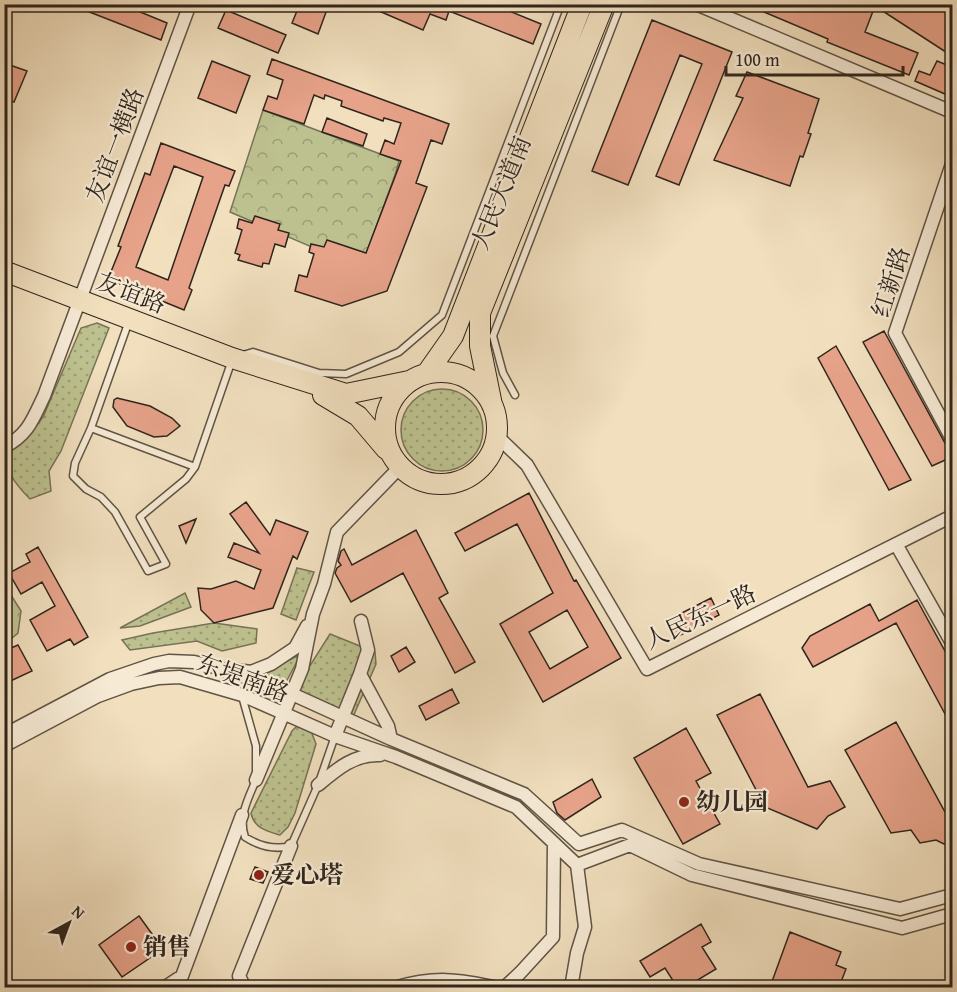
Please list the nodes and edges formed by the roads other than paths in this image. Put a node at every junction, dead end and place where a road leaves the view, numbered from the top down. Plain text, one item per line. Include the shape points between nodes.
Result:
1 (190, 4) edge
2 (561, 4) edge
3 (582, 4) edge
4 (604, 4) edge
5 (621, 4) edge
6 (696, 4) edge
7 (952, 112) edge
8 (952, 165) edge
9 (4, 270) edge
10 (76, 299) junction
11 (129, 320) junction
12 (236, 359) junction
13 (427, 373) junction
14 (409, 381) junction
15 (515, 395) dead end
16 (492, 405) junction
17 (91, 428) junction
18 (497, 436) junction
19 (4, 439) edge
20 (952, 439) edge
21 (4, 447) edge
22 (395, 461) junction
23 (195, 467) junction
24 (952, 516) edge
25 (896, 544) junction
26 (314, 614) junction
27 (361, 621) dead end
28 (952, 643) edge
29 (219, 668) junction
30 (360, 674) junction
31 (292, 694) junction
32 (242, 695) junction
33 (284, 714) junction
34 (343, 717) junction
35 (4, 735) edge
36 (335, 736) junction
37 (391, 739) junction
38 (4, 746) edge
39 (396, 757) junction
40 (256, 780) junction
41 (318, 785) junction
42 (242, 815) junction
43 (554, 843) junction
44 (291, 846) junction
45 (577, 864) junction
46 (952, 896) edge
47 (952, 914) edge
48 (164, 987) edge
49 (245, 987) edge
50 (394, 987) edge
51 (498, 987) edge
52 (504, 987) edge
53 (571, 987) edge

1 - 10 street, 友谊一横路
2 - 12 lane via 442,315 399,352 346,374 319,373 254,352
3 - 13 main road, 人民大道南 via 453,336
4 - 16 main road, 人民大道南 via 480,313 480,346
5 - 15 lane via 494,336 503,373
6 - 7 street
8 - 20 street, 红新路 via 895,333
9 - 10 main road, 友谊路
10 - 11 main road, 友谊路
10 - 19 street, 友谊一横路 via 37,403 23,425
10 - 21 street via 29,429
11 - 12 main road, 友谊路
11 - 17 lane
12 - 14 main road, 友谊路 via 346,394
12 - 22 main road, 友谊路 via 340,404 358,416
12 - 23 lane
13 - 14 main road
13 - 16 main road via 458,374 472,381
14 - 22 main road via 396,393 384,423 385,440
16 - 18 main road
17 - 23 lane
17 - 23 lane via 73,476 115,512 148,571 166,564 140,517 186,480
18 - 22 main road via 492,453 481,468 467,479 450,484 431,484 414,478
18 - 25 street, 人民东一路 via 527,465 647,669
22 - 26 street via 337,532
24 - 25 street, 人民东一路
25 - 28 street
26 - 29 street via 295,648 271,664 251,672
26 - 31 street via 302,669
27 - 30 street via 368,650
29 - 31 street, 东堤南路
29 - 35 street, 东堤南路 via 169,661 141,668 110,679
30 - 34 street
30 - 37 street
31 - 33 street
31 - 34 street, 东堤南路
32 - 33 street, 东堤南路
32 - 38 street, 东堤南路 via 180,677 130,684 98,696
32 - 40 lane via 256,746
33 - 36 street, 东堤南路
33 - 40 street
34 - 36 street
34 - 37 street, 东堤南路
36 - 39 street, 东堤南路
36 - 41 lane
37 - 46 street, 东堤南路 via 524,794 579,844 622,830 699,864 900,909
39 - 41 street via 365,755 344,764
39 - 43 street, 东堤南路 via 516,807
40 - 42 lane
41 - 44 lane
42 - 44 lane via 245,837 252,842 277,850
42 - 48 street via 182,976
43 - 45 street, 东堤南路
43 - 52 street via 553,937
44 - 49 street via 239,976
45 - 47 street via 630,845 692,875 902,928
45 - 53 street via 585,927
50 - 51 street via 432,979

